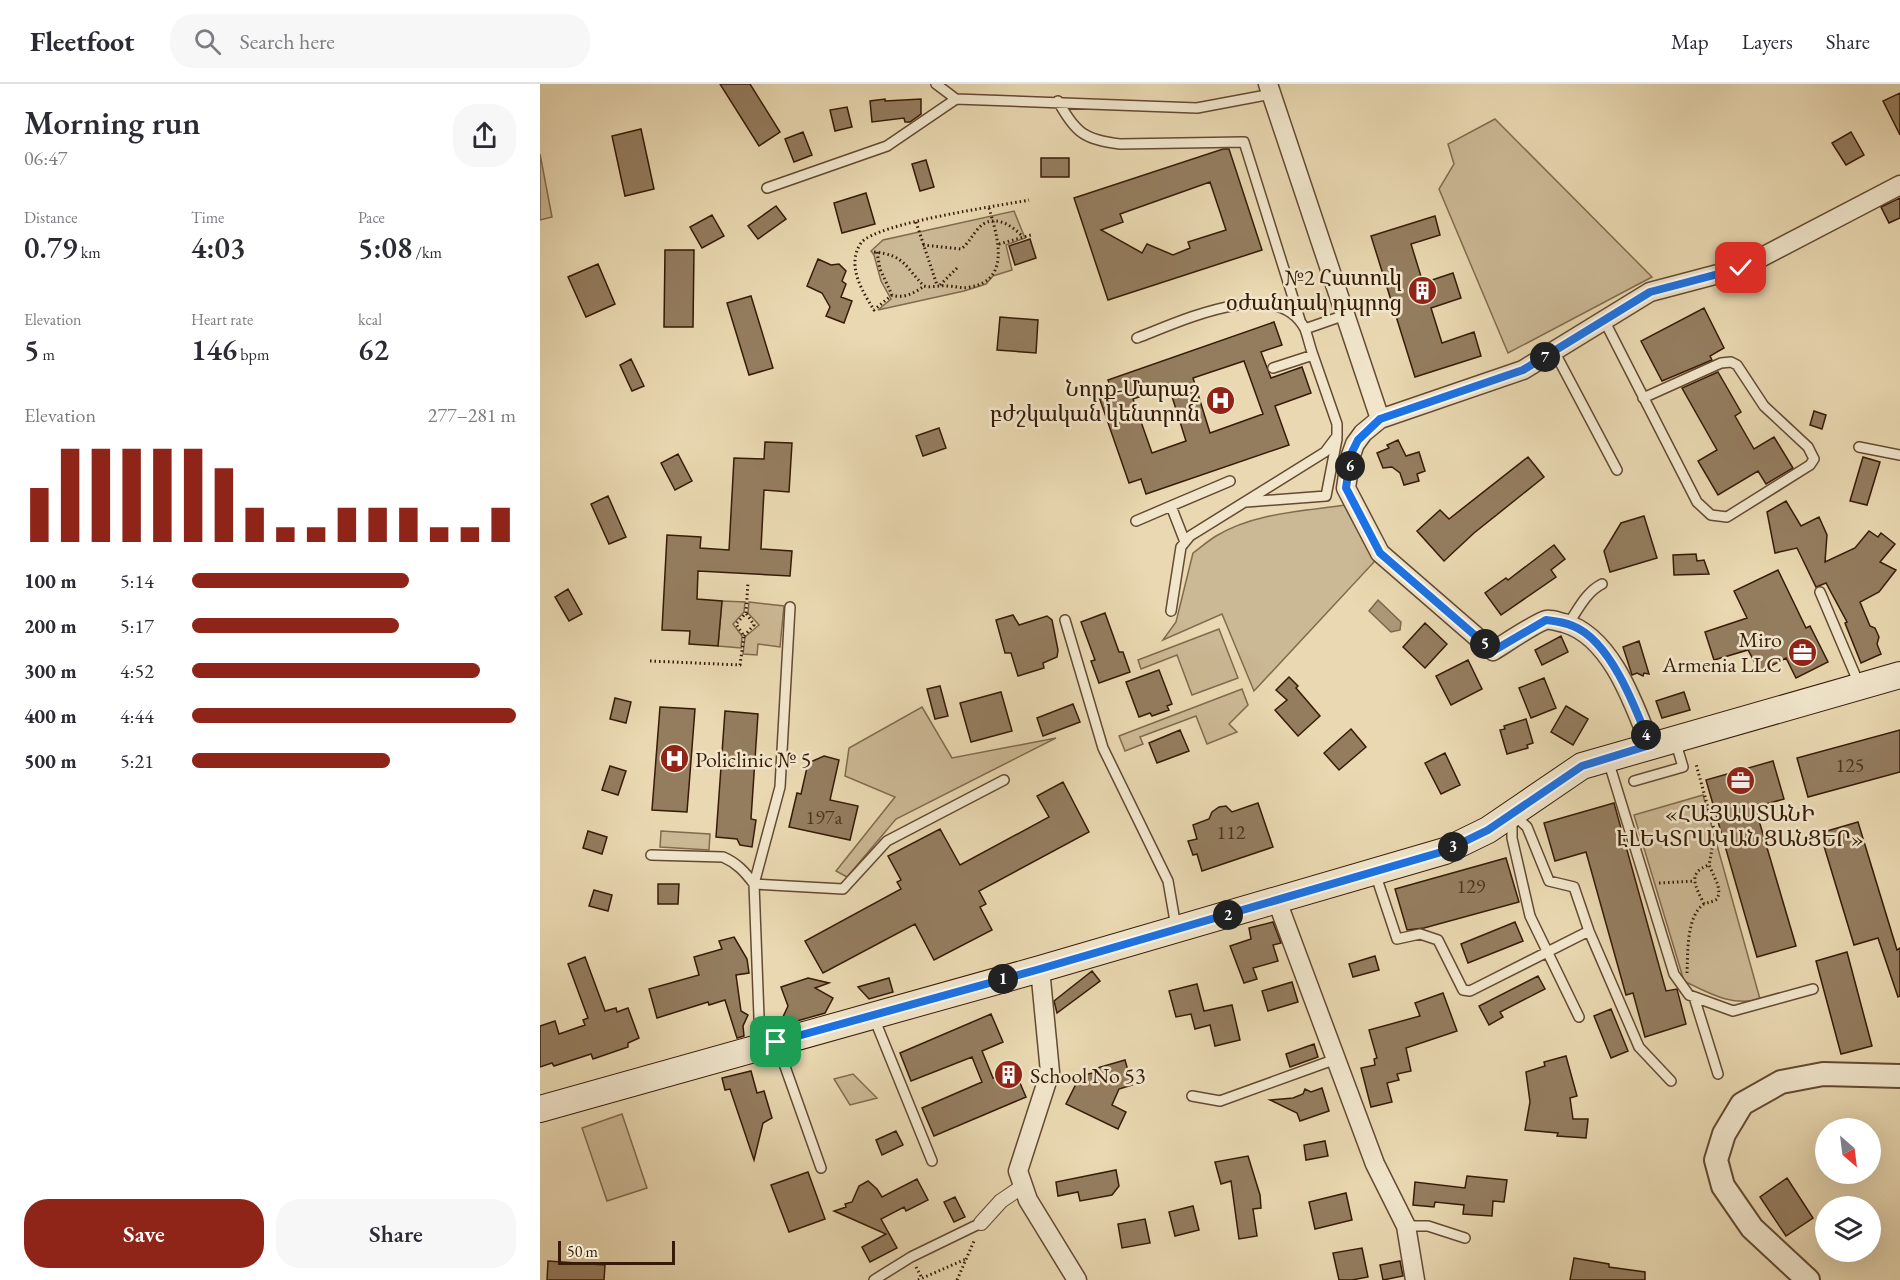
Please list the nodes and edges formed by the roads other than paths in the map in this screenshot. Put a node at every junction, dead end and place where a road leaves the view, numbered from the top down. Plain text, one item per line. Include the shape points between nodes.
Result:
1 (936, 84) edge
2 (1270, 89) edge
3 (956, 99) junction
4 (1058, 101) junction
5 (1900, 184) edge
6 (767, 188) dead end
7 (1346, 315) junction
8 (1604, 320) junction
9 (1303, 326) junction
10 (1137, 338) dead end
11 (1554, 351) junction
12 (1313, 355) junction
13 (1274, 368) dead end
14 (1643, 398) junction
15 (1380, 419) junction
16 (1338, 436) junction
17 (1859, 447) dead end
18 (1900, 455) edge
19 (1617, 470) dead end
20 (1230, 482) dead end
21 (1243, 503) junction
22 (1171, 506) junction
23 (1136, 521) dead end
24 (1185, 542) junction
25 (1602, 584) dead end
26 (1820, 592) dead end
27 (790, 608) dead end
28 (1171, 611) dead end
29 (1065, 620) dead end
30 (1568, 624) junction
31 (1900, 675) edge
32 (1860, 686) junction
33 (1670, 739) junction
34 (1608, 758) junction
35 (1004, 780) dead end
36 (1635, 780) dead end
37 (1512, 813) junction
38 (651, 855) dead end
39 (1374, 870) junction
40 (754, 884) junction
41 (1277, 901) junction
42 (1177, 930) junction
43 (1589, 931) junction
44 (1548, 951) junction
45 (1040, 969) junction
46 (1813, 989) dead end
47 (1694, 997) junction
48 (873, 1016) junction
49 (1579, 1017) dead end
50 (768, 1044) junction
51 (1336, 1059) junction
52 (1718, 1074) dead end
53 (1900, 1076) edge
54 (1671, 1081) dead end
55 (1192, 1096) dead end
56 (540, 1109) edge
57 (932, 1161) dead end
58 (821, 1168) dead end
59 (1023, 1186) junction
60 (981, 1223) joint
61 (1406, 1226) junction
62 (1465, 1238) dead end
63 (1069, 1277) edge
64 (874, 1280) edge
65 (1415, 1280) edge
66 (1808, 1280) edge

1 - 3 lane
2 - 4 lane via 1197,108
2 - 7 street
3 - 4 lane
3 - 6 lane via 888,146
4 - 9 lane via 1071,125 1105,142 1244,142
5 - 8 street via 1741,268 1650,292
7 - 9 lane
7 - 15 street
8 - 11 street
8 - 14 lane
9 - 10 lane via 1281,307 1253,303 1195,316
9 - 12 lane
11 - 15 street via 1523,370
11 - 19 lane
12 - 13 lane
12 - 16 lane via 1338,424
14 - 14 lane via 1697,502 1711,515 1727,517 1814,459 1808,447 1764,406 1731,362
15 - 30 street via 1355,444 1346,488 1380,553 1493,651 1546,620
16 - 21 lane via 1318,458
16 - 21 lane via 1326,496
17 - 18 lane
20 - 22 lane
21 - 24 lane
22 - 23 lane
22 - 24 lane
24 - 28 lane via 1180,547
25 - 30 lane
26 - 32 lane
27 - 40 lane via 780,787
29 - 42 lane via 1103,748 1168,880
30 - 33 street via 1586,634 1603,651 1631,696
31 - 32 main road
32 - 33 main road
33 - 34 main road
33 - 36 lane via 1683,767
34 - 37 main road via 1582,766
34 - 47 lane via 1674,974
35 - 40 lane via 887,841 843,889
37 - 39 main road via 1445,851
37 - 43 lane via 1527,827 1549,881 1574,887
37 - 44 lane via 1512,838 1530,916
38 - 40 lane via 723,857 744,871
39 - 41 main road
39 - 44 lane via 1397,939 1420,934 1438,940 1463,990 1470,991
40 - 50 lane
41 - 42 main road
41 - 51 street
42 - 45 main road
43 - 44 lane
43 - 54 lane via 1639,1047
44 - 49 lane
45 - 48 main road
45 - 59 street via 1050,1072 1018,1171
46 - 47 lane via 1733,1011
47 - 52 lane
48 - 50 main road
48 - 57 lane
50 - 56 main road
50 - 58 lane
51 - 55 lane via 1220,1101
51 - 61 street via 1375,1164
53 - 66 street via 1823,1074 1781,1082 1742,1104 1724,1134 1716,1160 1723,1186 1752,1228
59 - 60 street via 1001,1201
59 - 63 street
60 - 64 lane via 910,1257
61 - 62 lane via 1428,1226
61 - 65 street

